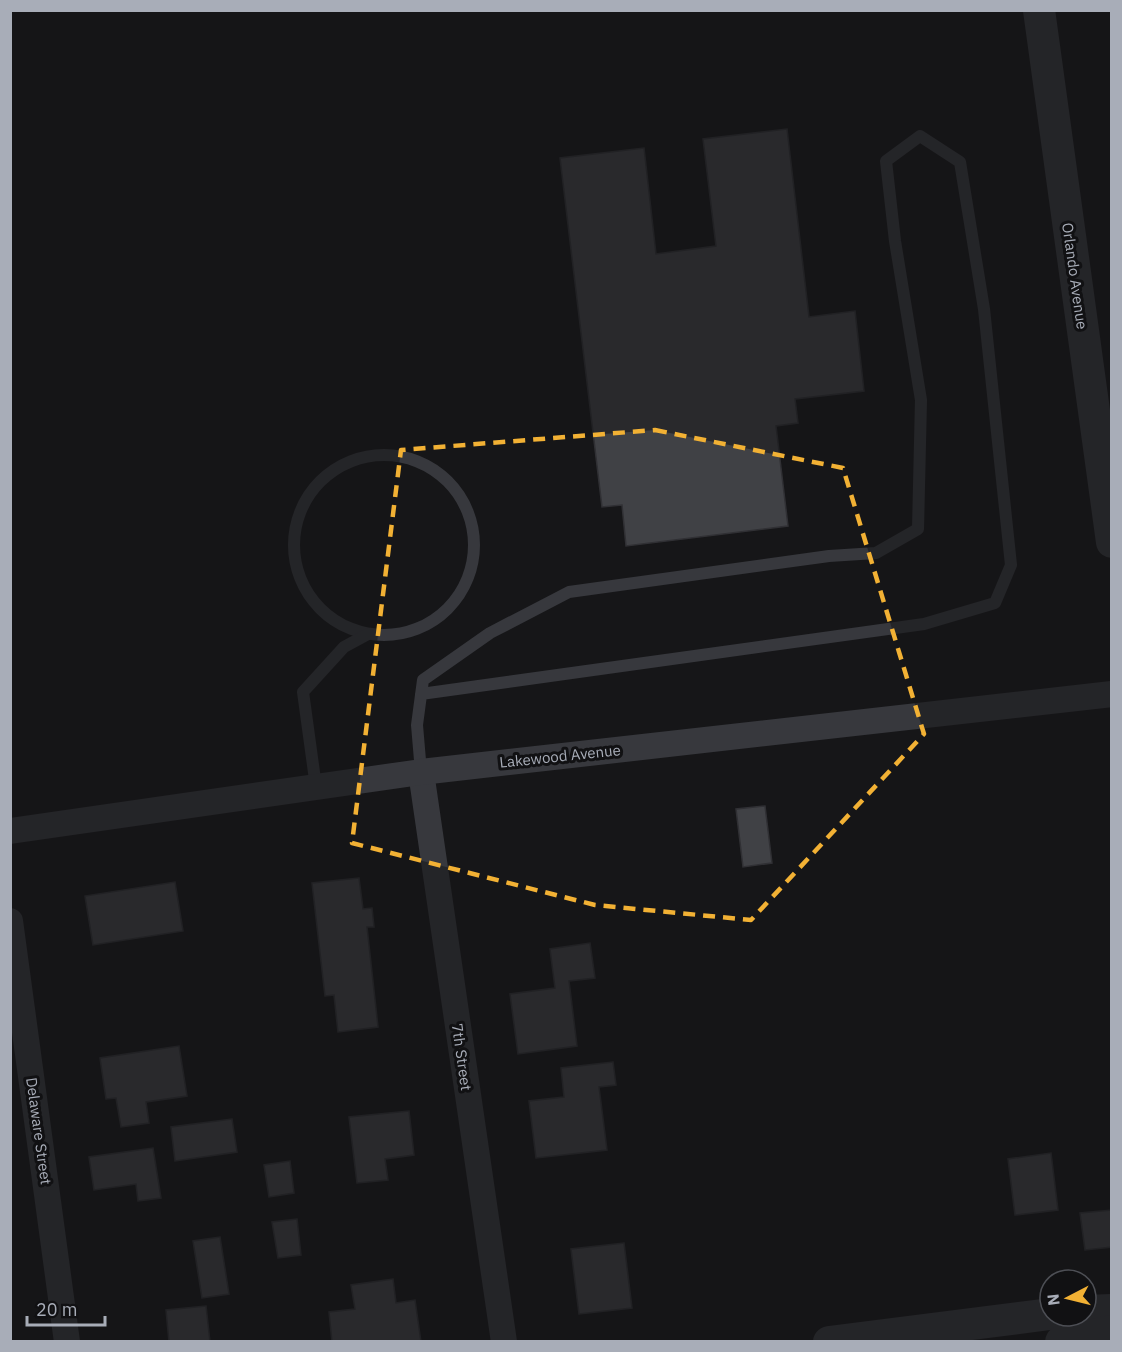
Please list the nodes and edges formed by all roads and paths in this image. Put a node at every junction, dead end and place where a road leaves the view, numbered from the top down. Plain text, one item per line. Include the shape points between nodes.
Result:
1 (1039, 10) edge
2 (1112, 542) edge
3 (368, 634) junction
4 (421, 694) junction
5 (1112, 694) edge
6 (421, 772) junction
7 (316, 787) junction
8 (10, 831) edge
9 (10, 921) edge
10 (1038, 1315) edge
11 (1112, 1331) edge
12 (67, 1341) edge
13 (504, 1341) edge
14 (830, 1341) edge
15 (1061, 1341) edge

1 - 2 street, Orlando Avenue
3 - 3 lane via 396,637 424,628 449,610 466,586 474,557 473,526 461,498 442,475 416,460 386,454 356,458 328,472 308,493 294,521 291,551 300,576 317,602 339,622
3 - 7 lane via 344,647 303,692
4 - 4 lane via 924,624 996,603 1011,565 984,309 960,162 920,136 886,161 921,400 918,529 876,553 817,557 569,592 490,633 423,680
4 - 6 lane via 417,725
5 - 6 street, Lakewood Avenue
6 - 7 street, Lakewood Avenue
6 - 13 street, 7th Street
7 - 8 street, Lakewood Avenue
9 - 12 street, Delaware Street
10 - 14 street
11 - 15 street

